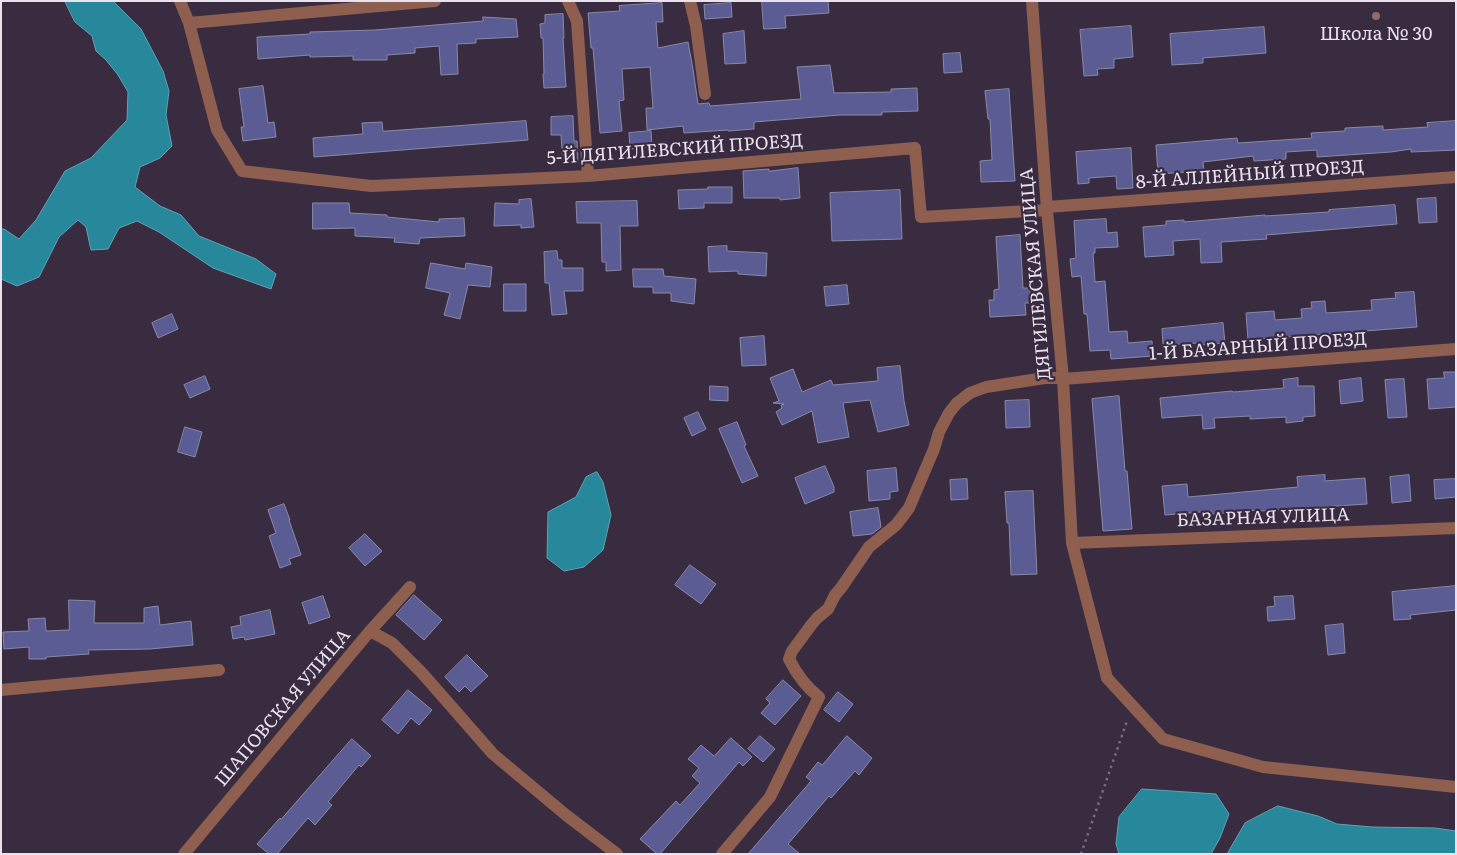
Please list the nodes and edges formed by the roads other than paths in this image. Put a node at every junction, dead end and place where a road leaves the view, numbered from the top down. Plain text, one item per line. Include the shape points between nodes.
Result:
1 (180, 1) edge
2 (436, 1) edge
3 (568, 1) edge
4 (690, 1) edge
5 (1032, 1) edge
6 (189, 23) junction
7 (705, 94) dead end
8 (588, 176) junction
9 (1456, 177) edge
10 (1047, 208) junction
11 (1456, 349) edge
12 (1063, 379) junction
13 (1456, 528) edge
14 (1072, 544) junction
15 (410, 587) dead end
16 (370, 631) junction
17 (220, 670) dead end
18 (1, 690) edge
19 (1456, 787) edge
20 (184, 854) edge
21 (617, 854) edge
22 (722, 854) edge

1 - 6 street
2 - 6 street
3 - 8 street via 577,21
4 - 7 street
5 - 10 street, ДЯГИЛЕВСКАЯ УЛИЦА
6 - 8 street, 5-Й ДЯГИЛЕВСКИЙ ПРОЕЗД via 217,130 242,171 371,186
8 - 10 street, 5-Й ДЯГИЛЕВСКИЙ ПРОЕЗД via 915,148 921,217
9 - 10 street, 8-Й АЛЛЕЙНЫЙ ПРОЕЗД
10 - 12 street, ДЯГИЛЕВСКАЯ УЛИЦА
11 - 12 street, 1-Й БАЗАРНЫЙ ПРОЕЗД
12 - 14 street, ДЯГИЛЕВСКАЯ УЛИЦА
12 - 22 street, 1-Й БАЗАРНЫЙ ПРОЕЗД via 1045,378 986,386 970,393 949,413 909,508 869,547 828,609 792,651 789,660 794,670 809,690 819,697 770,797
13 - 14 street, БАЗАРНАЯ УЛИЦА
14 - 19 street, ДЯГИЛЕВСКАЯ УЛИЦА via 1107,678 1163,739 1263,767
15 - 16 street, ШАПОВСКАЯ УЛИЦА
16 - 20 street, ШАПОВСКАЯ УЛИЦА
16 - 21 street via 392,643 422,673 493,754
17 - 18 street

